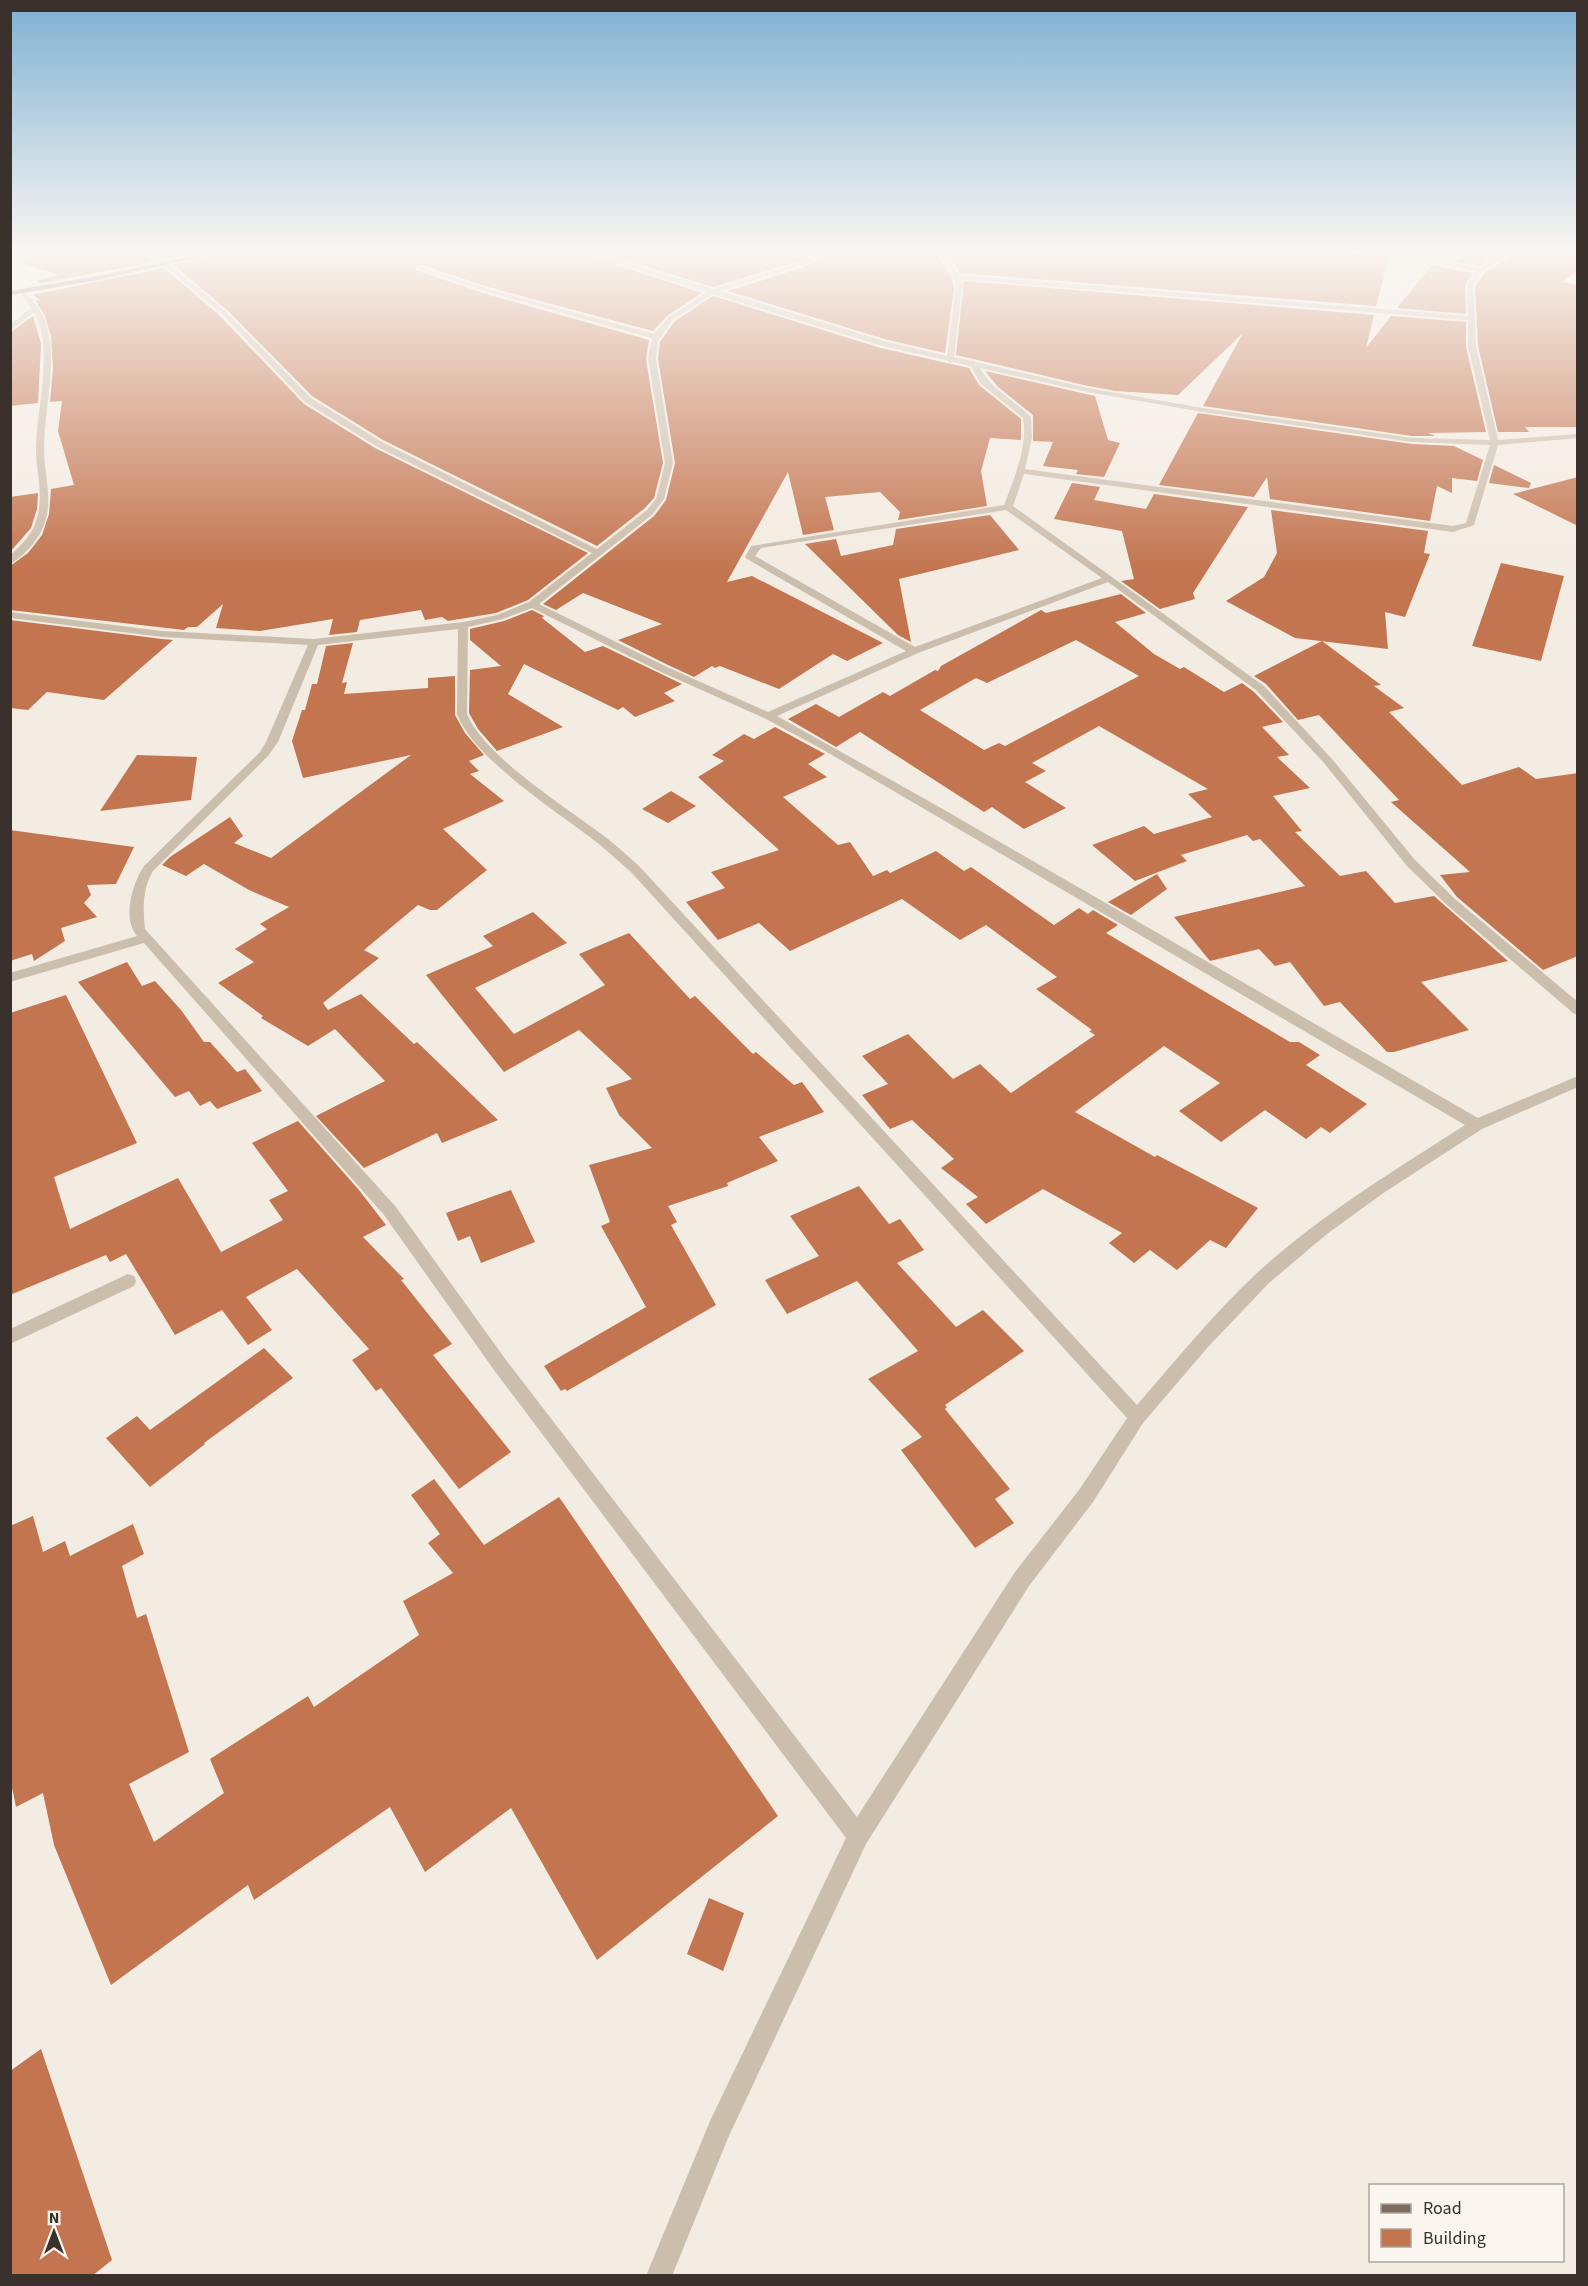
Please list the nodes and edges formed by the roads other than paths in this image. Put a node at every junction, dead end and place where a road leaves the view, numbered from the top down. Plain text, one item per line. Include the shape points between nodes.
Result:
1 (46, 356) edge
2 (265, 356) edge
3 (653, 356) edge
4 (930, 356) edge
5 (951, 356) edge
6 (1474, 356) edge
7 (950, 361) junction
8 (975, 366) junction
9 (1578, 436) edge
10 (1495, 443) junction
11 (1020, 471) junction
12 (1008, 507) junction
13 (599, 552) junction
14 (10, 561) edge
15 (1107, 579) junction
16 (532, 604) junction
17 (10, 615) edge
18 (462, 625) junction
19 (314, 642) junction
20 (914, 651) junction
21 (768, 716) junction
22 (147, 938) junction
23 (10, 978) edge
24 (1578, 1010) edge
25 (1578, 1081) edge
26 (1477, 1125) junction
27 (128, 1281) dead end
28 (10, 1337) edge
29 (1137, 1417) junction
30 (858, 1836) junction
31 (659, 2276) edge

1 - 14 street via 40,448 42,521
2 - 13 street via 308,400 379,444
3 - 13 street via 669,463 660,498 650,512
4 - 7 street
5 - 7 street
6 - 10 street
7 - 8 street
8 - 10 street via 1214,411 1412,440
8 - 11 street via 992,390 1028,417 1030,425
9 - 10 street
10 - 11 street via 1470,525 1453,529
11 - 12 street
12 - 15 street
12 - 20 street via 759,546 750,553 750,557
13 - 16 street
15 - 20 street
15 - 24 street via 1260,688 1336,770 1411,863
16 - 18 street
16 - 21 street
17 - 19 street via 162,634
18 - 19 street
18 - 29 street via 462,714 487,748 524,783 635,869
19 - 22 street via 264,754 141,880 136,897 139,930
20 - 21 street
21 - 26 street
22 - 23 street
22 - 30 street via 390,1211 500,1365
25 - 26 street
26 - 29 street via 1368,1196 1263,1278
27 - 28 street
29 - 30 street via 1086,1496 1022,1579
30 - 31 street via 719,2130

